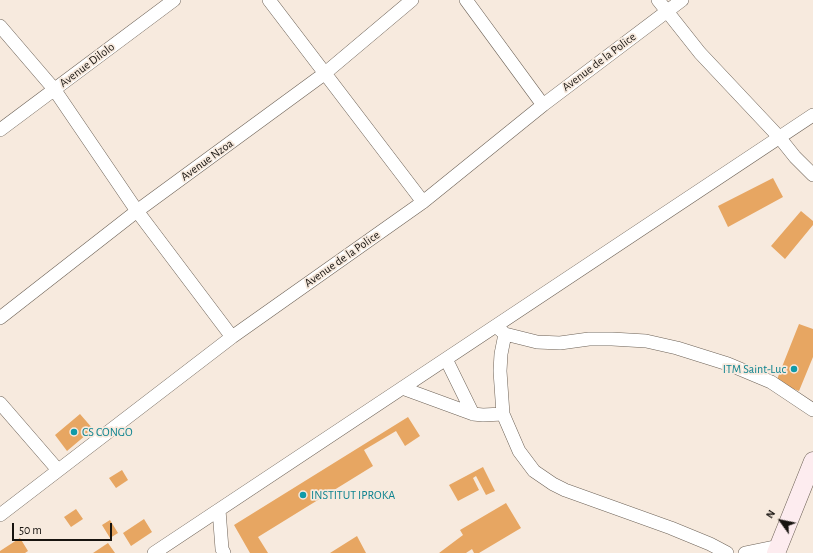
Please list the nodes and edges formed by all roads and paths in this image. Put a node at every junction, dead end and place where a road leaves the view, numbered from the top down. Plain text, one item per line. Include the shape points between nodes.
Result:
1 (174, 0) edge
2 (269, 0) edge
3 (412, 0) edge
4 (466, 0) edge
5 (658, 0) edge
6 (682, 0) edge
7 (668, 12) junction
8 (0, 26) edge
9 (324, 74) junction
10 (54, 89) junction
11 (543, 105) junction
12 (813, 115) edge
13 (0, 130) edge
14 (779, 137) junction
15 (813, 175) edge
16 (423, 202) junction
17 (137, 211) junction
18 (0, 318) edge
19 (500, 330) junction
20 (232, 337) junction
21 (446, 359) junction
22 (402, 388) junction
23 (0, 403) edge
24 (813, 410) edge
25 (473, 414) junction
26 (503, 414) junction
27 (813, 461) edge
28 (58, 470) junction
29 (219, 510) junction
30 (0, 515) edge
31 (777, 549) edge
32 (154, 553) edge
33 (224, 553) edge
34 (727, 553) edge
35 (746, 553) edge

1 - 10 street, Avenue Dilolo
2 - 9 street
3 - 9 street, Avenue Nzoa
4 - 11 street
5 - 7 street
6 - 7 street, Avenue de la Police
7 - 11 street, Avenue de la Police
7 - 14 street via 700,53
8 - 10 street
9 - 16 street
9 - 17 street, Avenue Nzoa
10 - 13 street, Avenue Dilolo
10 - 17 street
11 - 16 street, Avenue de la Police
12 - 14 street
14 - 15 street via 795,158
14 - 19 street
16 - 20 street, Avenue de la Police
17 - 18 street, Avenue Nzoa
17 - 20 street
19 - 21 street
19 - 24 street via 537,342 612,339 646,341 677,348 728,364 770,382
19 - 26 street
20 - 28 street, Avenue de la Police
21 - 22 street
21 - 25 street
22 - 25 street
22 - 29 street
23 - 28 street
25 - 26 street
26 - 34 street via 519,451 534,471 553,484 671,528
27 - 31 street
28 - 30 street, Avenue de la Police
29 - 32 street
29 - 33 street
31 - 35 street

